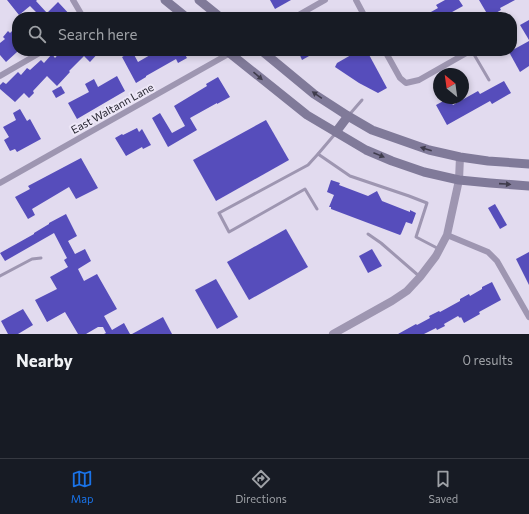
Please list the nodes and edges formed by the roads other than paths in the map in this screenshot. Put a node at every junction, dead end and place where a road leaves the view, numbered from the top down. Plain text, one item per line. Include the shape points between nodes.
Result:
1 (73, 0) edge
2 (165, 0) edge
3 (199, 0) edge
4 (325, 0) edge
5 (356, 0) edge
6 (80, 12) edge
7 (180, 12) edge
8 (214, 12) edge
9 (304, 12) edge
10 (362, 12) edge
11 (34, 56) edge
12 (223, 56) edge
13 (235, 56) edge
14 (268, 56) edge
15 (388, 56) edge
16 (462, 56) edge
17 (474, 56) edge
18 (0, 76) edge
19 (489, 80) dead end
20 (362, 100) dead end
21 (348, 116) junction
22 (336, 132) junction
23 (318, 154) junction
24 (460, 157) junction
25 (529, 164) edge
26 (459, 180) junction
27 (0, 183) edge
28 (529, 186) edge
29 (317, 209) dead end
30 (368, 234) dead end
31 (447, 235) junction
32 (439, 250) junction
33 (41, 258) dead end
34 (0, 276) edge
35 (420, 277) junction
36 (529, 317) edge
37 (333, 334) edge

1 - 6 street
2 - 7 main road
3 - 8 main road
4 - 9 street
5 - 10 street
11 - 18 street
12 - 27 street, East Waltann Lane
13 -> 22 main road via 307,115
21 -> 14 main road via 314,94
15 - 16 street via 400,78 406,83 419,80
17 - 19 lane
20 - 21 lane
21 - 22 main road
24 -> 21 main road via 399,140 372,130
22 - 23 lane
22 -> 26 main road via 366,150 392,161
23 - 29 lane via 308,165 219,213 228,232 305,189
23 - 32 lane via 350,176 427,203 416,237
24 - 25 main road
24 - 26 street
26 -> 28 main road
26 - 31 street
30 - 35 lane
31 - 32 street
31 - 36 street via 488,252 497,261
32 - 35 street
33 - 34 lane via 32,258
35 - 37 street via 407,291

